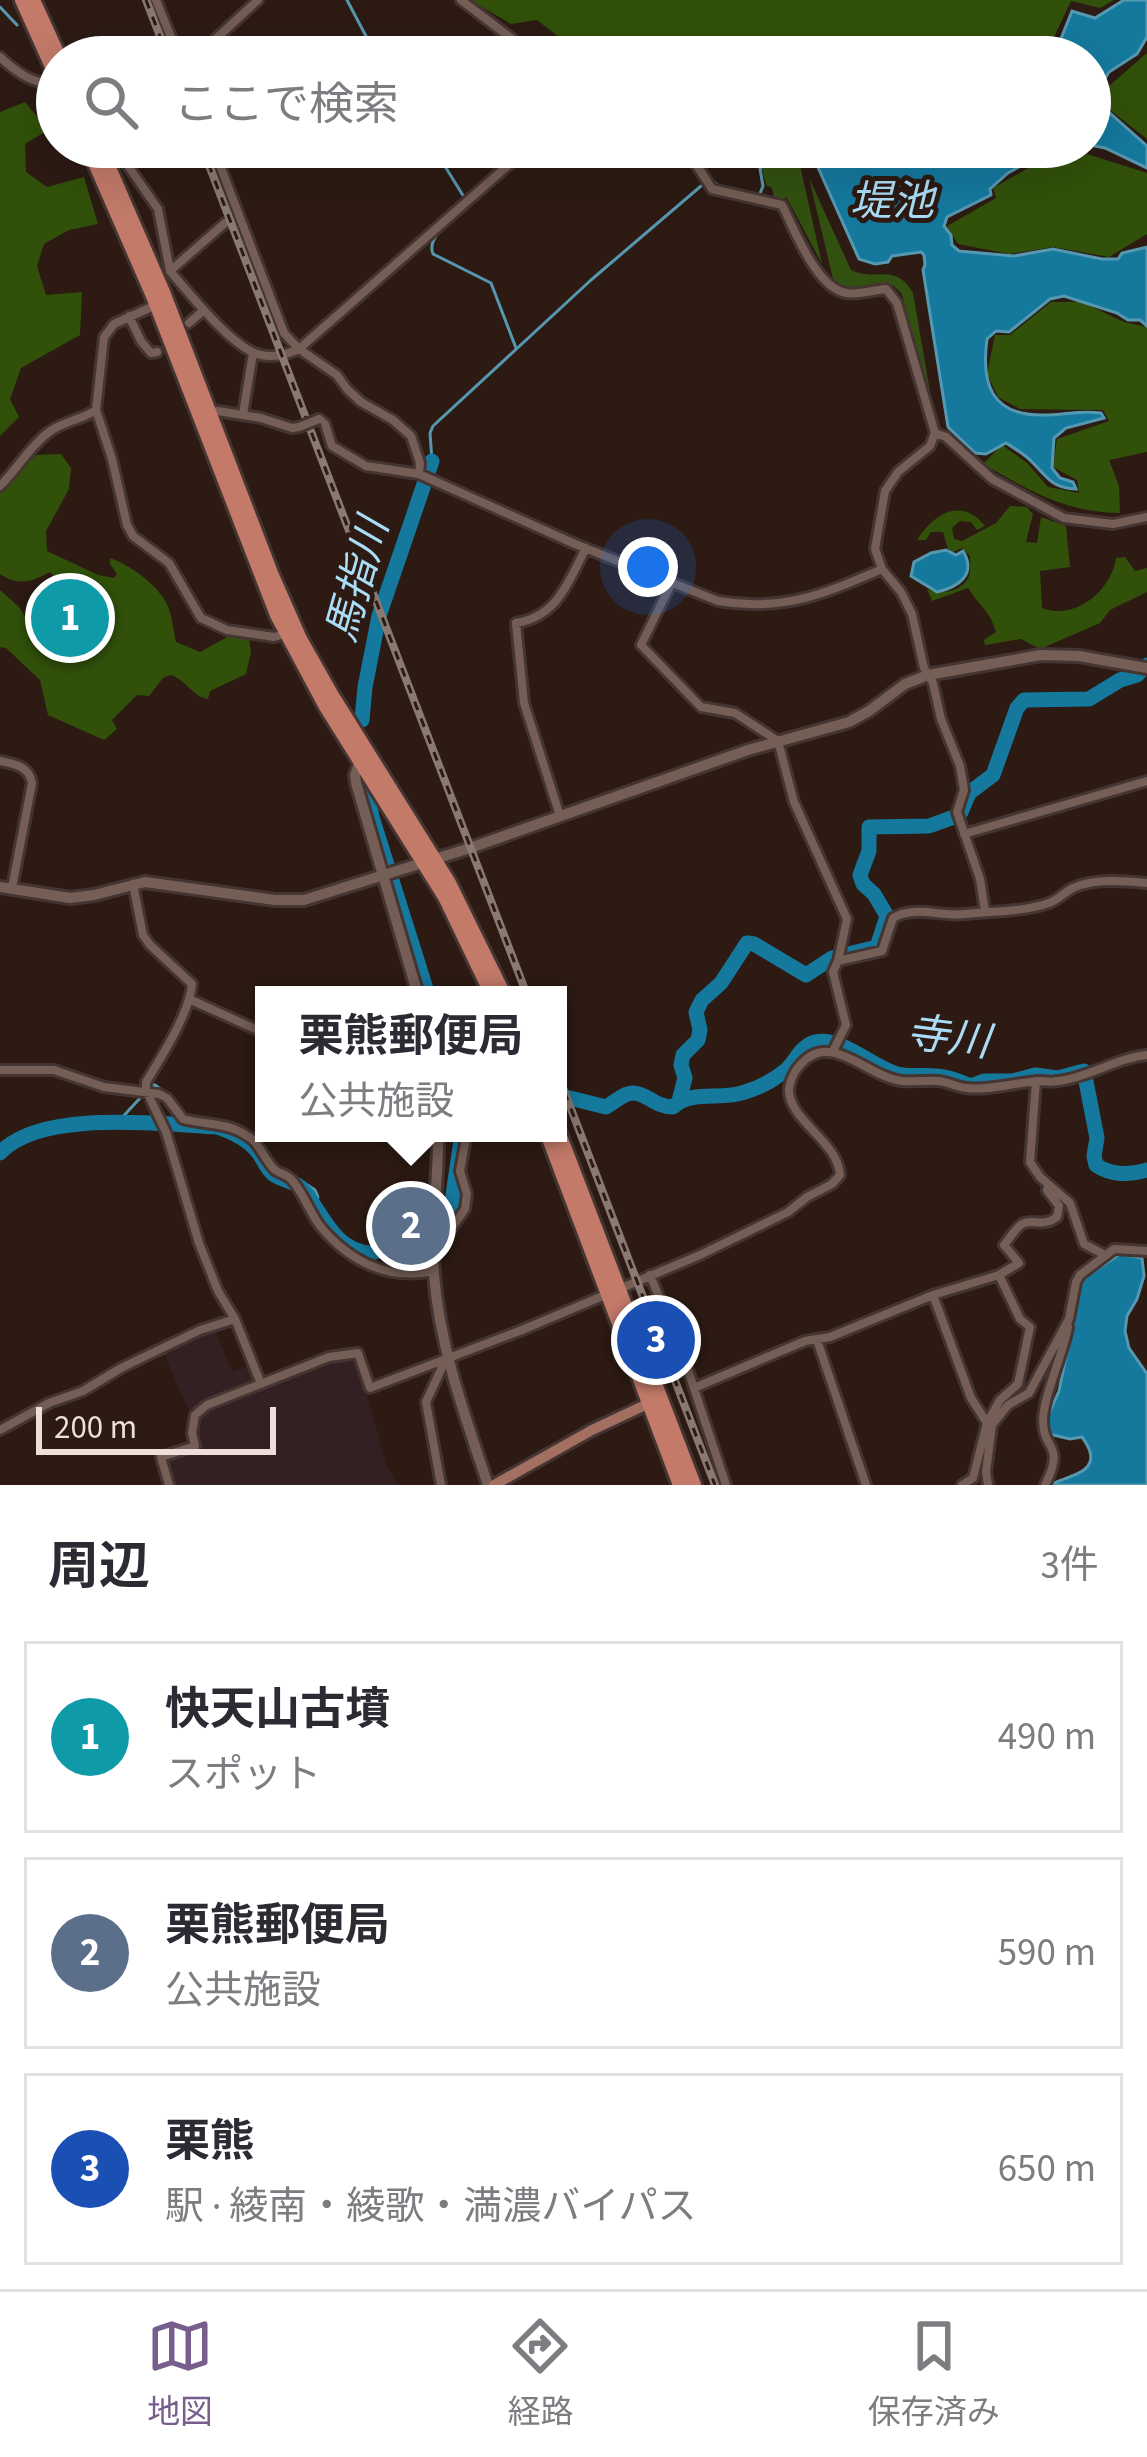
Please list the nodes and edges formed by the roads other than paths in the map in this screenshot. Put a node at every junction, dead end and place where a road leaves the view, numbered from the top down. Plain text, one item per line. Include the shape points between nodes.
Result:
1 (22, 0) edge
2 (33, 0) edge
3 (156, 0) edge
4 (258, 0) edge
5 (461, 0) edge
6 (38, 36) edge
7 (49, 36) edge
8 (171, 36) edge
9 (219, 36) edge
10 (510, 36) edge
11 (0, 57) edge
12 (36, 81) edge
13 (98, 168) edge
14 (108, 168) edge
15 (129, 168) edge
16 (221, 168) edge
17 (505, 168) edge
18 (698, 168) edge
19 (225, 223) dead end
20 (170, 271) junction
21 (162, 303) junction
22 (204, 310) junction
23 (128, 316) junction
24 (189, 323) dead end
25 (299, 349) junction
26 (157, 352) dead end
27 (253, 353) junction
28 (96, 410) junction
29 (209, 412) junction
30 (243, 414) junction
31 (935, 433) junction
32 (424, 476) junction
33 (0, 486) edge
34 (1147, 517) edge
35 (586, 548) junction
36 (882, 569) junction
37 (670, 584) junction
38 (291, 632) junction
39 (1143, 667) edge
40 (928, 676) junction
41 (778, 741) junction
42 (0, 761) edge
43 (360, 761) junction
44 (1147, 782) edge
45 (560, 816) junction
46 (964, 834) junction
47 (429, 861) junction
48 (388, 873) junction
49 (1147, 883) edge
50 (133, 884) junction
51 (6, 887) edge
52 (985, 911) junction
53 (838, 958) junction
54 (417, 986) edge
55 (488, 986) edge
56 (500, 986) edge
57 (189, 999) junction
58 (255, 1029) edge
59 (836, 1046) junction
60 (1147, 1054) edge
61 (0, 1070) edge
62 (1036, 1081) junction
63 (146, 1090) junction
64 (438, 1142) edge
65 (465, 1142) edge
66 (551, 1142) edge
67 (562, 1142) edge
68 (1049, 1184) junction
69 (434, 1240) junction
70 (1147, 1251) edge
71 (1105, 1255) junction
72 (434, 1271) junction
73 (650, 1275) junction
74 (999, 1275) junction
75 (613, 1292) junction
76 (933, 1295) junction
77 (235, 1319) junction
78 (1069, 1319) junction
79 (817, 1340) junction
80 (447, 1359) junction
81 (261, 1384) junction
82 (694, 1388) junction
83 (653, 1401) junction
84 (990, 1424) junction
85 (0, 1430) edge
86 (170, 1485) edge
87 (441, 1485) edge
88 (491, 1485) edge
89 (680, 1485) edge
90 (694, 1485) edge
91 (726, 1485) edge
92 (866, 1485) edge
93 (962, 1485) edge
94 (988, 1485) edge
95 (1045, 1485) edge

1 - 6 highway
2 - 7 highway
3 - 8 street
4 - 9 street
5 - 10 street
11 - 12 street
13 - 21 highway
14 - 21 highway
15 - 20 street via 158,209
16 - 25 street via 284,333
17 - 25 street
18 - 31 street via 712,189 782,205 832,287 890,292
19 - 20 street
20 - 22 street
21 - 23 street
21 - 29 highway
21 - 38 highway via 260,574
22 - 24 street
22 - 27 street
23 - 26 street
23 - 28 street via 104,337
25 - 27 street
25 - 32 street via 411,436
27 - 30 street
28 - 33 street via 44,435
28 - 38 street via 127,525 169,563 201,618 227,630
29 - 30 street
29 - 38 highway
30 - 32 street, bridge via 292,428 319,419 338,451 366,466
31 - 34 street via 992,478 1064,518 1113,524
31 - 36 street via 885,491 875,549
32 - 35 street
35 - 37 street
35 - 45 street via 553,608 516,623 524,704
36 - 37 street via 796,601 731,603
36 - 40 street via 912,614
37 - 41 street via 643,650 701,707 735,713
38 - 43 highway
38 - 47 highway
39 - 40 street via 1041,655
40 - 41 street via 849,722
40 - 46 street via 964,779 957,814
41 - 45 street
41 - 53 street via 794,802 847,919
42 - 51 street via 26,770 32,783
43 - 47 highway
43 - 48 street via 356,783
44 - 46 street
45 - 47 street
46 - 52 street
47 - 48 street
47 - 55 highway
47 - 56 highway
48 - 50 street via 290,901
48 - 54 street
49 - 52 street via 1082,884 1052,902
50 - 51 street via 70,898
50 - 57 street via 143,935 192,984
52 - 53 street via 904,912 893,918 882,951
53 - 59 street via 833,972 846,1025
57 - 58 street
57 - 63 street
59 - 62 street via 902,1081 969,1089
59 - 73 street via 801,1063 789,1090 837,1160 838,1180 788,1212
60 - 62 street
61 - 63 street via 54,1070
62 - 68 street via 1029,1155
63 - 72 street via 167,1098 188,1121 218,1123 254,1141 320,1226 375,1270
63 - 77 street via 205,1259
64 - 69 street
65 - 69 street via 465,1209 442,1245
66 - 75 highway
67 - 75 highway
68 - 71 street via 1070,1202 1084,1244
68 - 74 street via 1057,1217 1021,1225 1004,1245 1019,1263
69 - 72 street
70 - 71 street
71 - 78 street via 1076,1282
72 - 80 street
73 - 75 street
73 - 82 street
74 - 76 street
74 - 84 street via 1030,1327 1018,1384
75 - 80 street
75 - 83 highway
76 - 79 street
76 - 84 street via 970,1398
77 - 81 street
77 - 85 street
78 - 84 street via 1030,1393
78 - 95 street via 1043,1415 1055,1453
79 - 82 street
79 - 92 street
80 - 81 street via 370,1388 358,1353
80 - 87 street via 426,1402
80 - 88 street
81 - 86 street via 195,1414 195,1446 160,1457
82 - 91 street
83 - 88 main road
83 - 89 highway
83 - 90 highway
84 - 93 street via 973,1478
84 - 94 street

